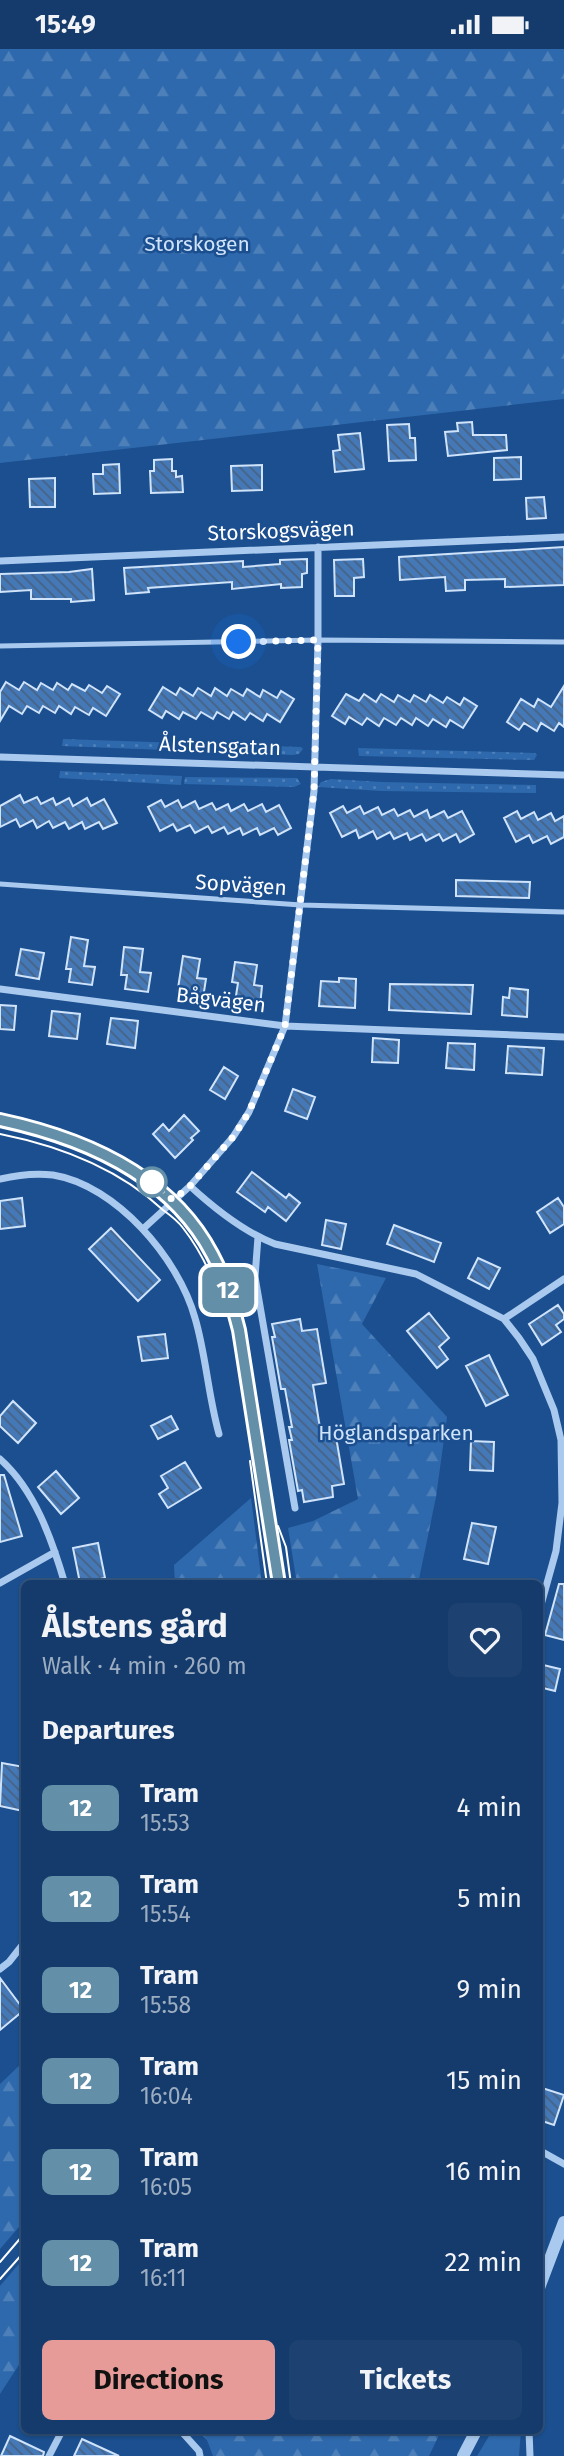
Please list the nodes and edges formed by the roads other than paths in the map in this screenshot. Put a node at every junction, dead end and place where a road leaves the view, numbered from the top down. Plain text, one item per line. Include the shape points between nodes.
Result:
1 (564, 537) edge
2 (318, 547) junction
3 (0, 561) edge
4 (318, 640) junction
5 (564, 642) edge
6 (0, 646) edge
7 (0, 757) edge
8 (315, 766) junction
9 (564, 775) edge
10 (0, 884) edge
11 (301, 905) junction
12 (564, 912) edge
13 (0, 989) edge
14 (285, 1026) junction
15 (564, 1037) edge
16 (0, 1178) edge
17 (190, 1186) junction
18 (144, 1228) junction
19 (258, 1237) junction
20 (564, 1279) edge
21 (504, 1319) junction
22 (219, 1434) dead end
23 (0, 1459) edge
24 (295, 1508) dead end
25 (55, 1552) junction
26 (560, 1552) edge
27 (64, 1580) edge
28 (0, 1583) edge
29 (543, 1601) edge
30 (21, 1947) edge
31 (0, 1969) edge
32 (543, 2152) edge
33 (564, 2164) edge
34 (564, 2223) edge
35 (543, 2278) edge
36 (60, 2434) edge
37 (184, 2434) edge
38 (474, 2434) edge
39 (529, 2434) edge
40 (49, 2456) edge
41 (200, 2456) edge
42 (463, 2456) edge
43 (530, 2456) edge

1 - 2 street, Storskogsvägen
2 - 3 street, Storskogsvägen
2 - 4 street
4 - 5 lane
4 - 6 lane
4 - 8 street
7 - 8 street, Ålstensgatan
8 - 9 street, Ålstensgatan
8 - 11 street
10 - 11 lane, Sopvägen
11 - 12 lane, Sopvägen
11 - 14 street
13 - 14 street, Bågvägen
14 - 15 street, Bågvägen
14 - 17 street via 249,1112
16 - 18 street via 54,1175 78,1183
17 - 18 street
17 - 19 street
18 - 22 street via 175,1269 195,1317
19 - 21 street via 416,1274
19 - 24 street via 254,1277
20 - 21 street
21 - 26 street via 533,1359 554,1410 561,1440
23 - 25 street via 30,1494
25 - 27 street
25 - 28 street
26 - 29 street
30 - 31 street
32 - 33 street
34 - 35 street
36 - 40 street
37 - 41 street
38 - 42 street
39 - 43 street

